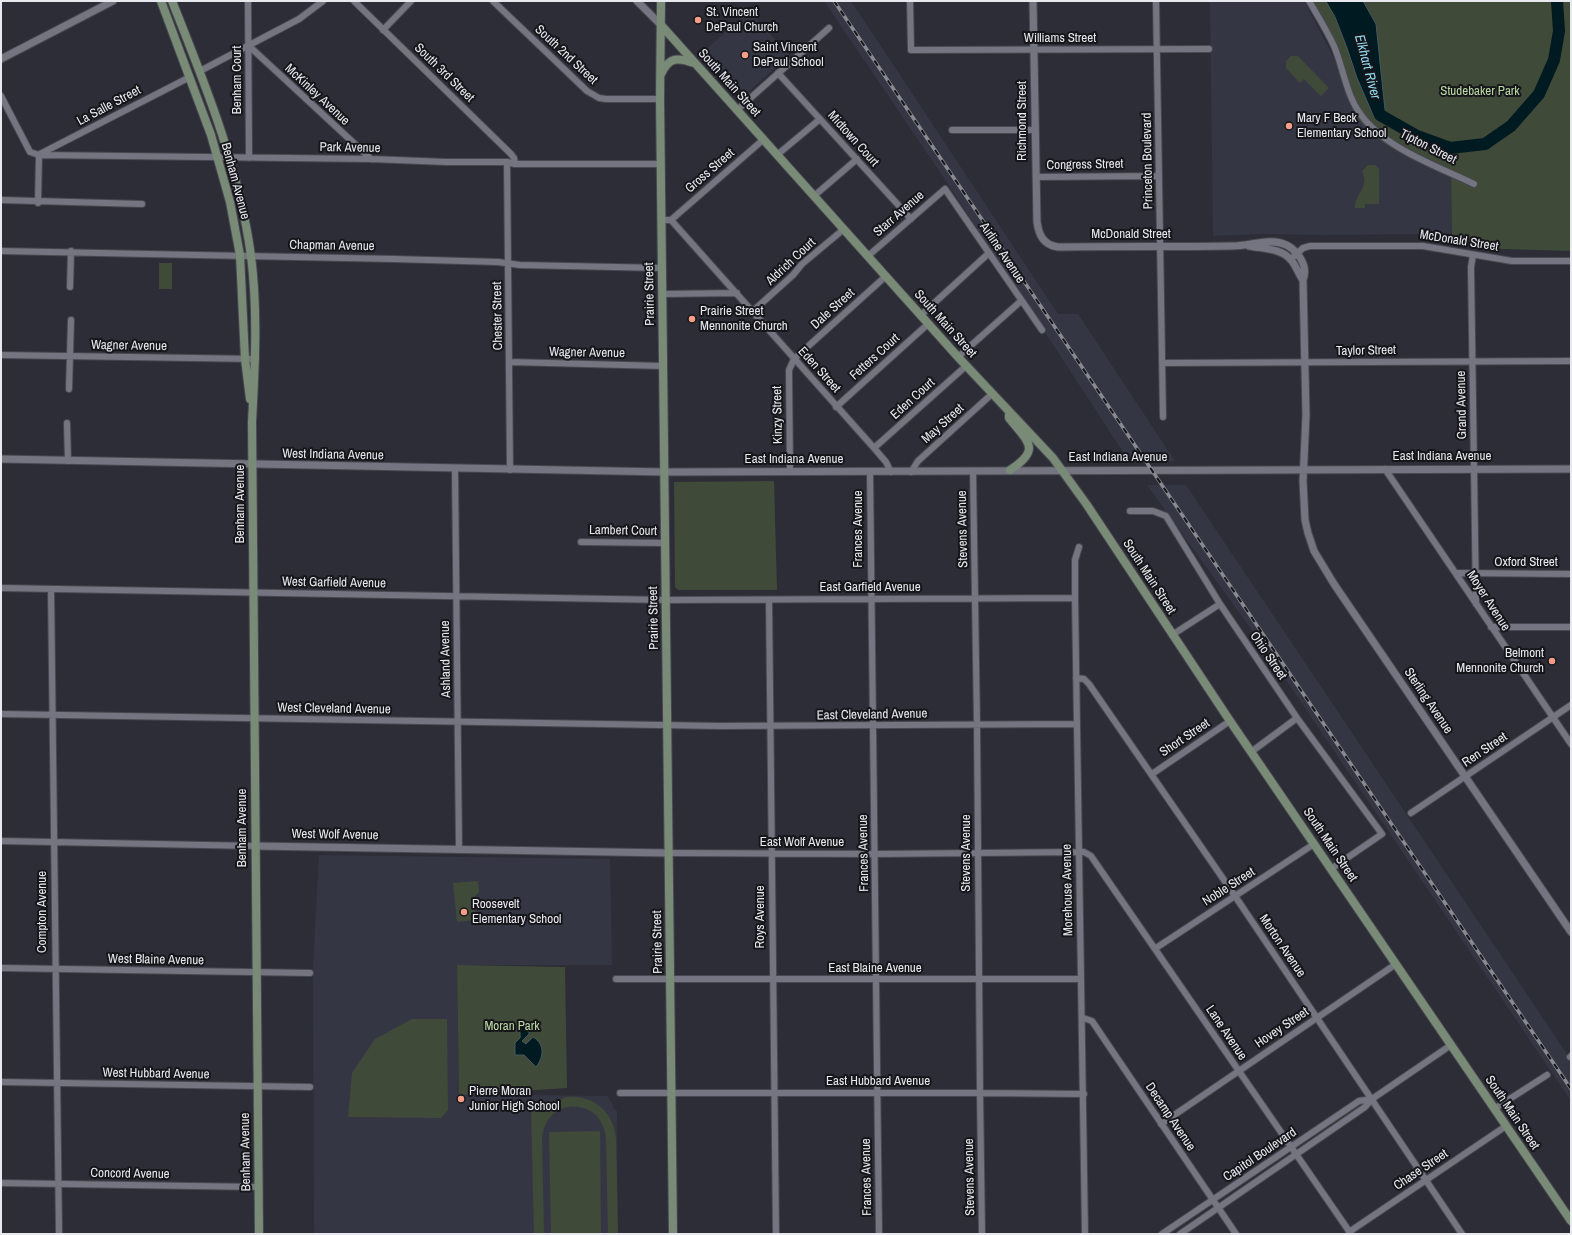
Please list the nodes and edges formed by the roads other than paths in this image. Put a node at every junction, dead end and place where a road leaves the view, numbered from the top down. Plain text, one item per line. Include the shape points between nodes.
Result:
1 (113, 1) edge
2 (161, 1) edge
3 (172, 1) edge
4 (248, 1) edge
5 (324, 1) edge
6 (354, 1) edge
7 (411, 1) edge
8 (493, 1) edge
9 (637, 1) edge
10 (661, 1) edge
11 (910, 1) edge
12 (1033, 1) edge
13 (1156, 1) edge
14 (1309, 1) edge
15 (661, 25) junction
16 (829, 28) dead end
17 (383, 30) junction
18 (249, 46) junction
19 (1209, 49) dead end
20 (1035, 50) junction
21 (1157, 50) junction
22 (1, 59) edge
23 (696, 63) junction
24 (200, 71) junction
25 (778, 73) junction
26 (660, 76) junction
27 (190, 77) junction
28 (1, 96) edge
29 (660, 99) junction
30 (738, 110) junction
31 (820, 119) junction
32 (952, 130) dead end
33 (1035, 130) junction
34 (764, 140) junction
35 (39, 155) junction
36 (778, 155) junction
37 (217, 157) junction
38 (230, 157) junction
39 (249, 158) junction
40 (857, 159) junction
41 (371, 160) junction
42 (507, 162) junction
43 (515, 164) junction
44 (661, 164) junction
45 (1158, 176) junction
46 (1036, 177) junction
47 (1474, 184) dead end
48 (945, 189) joint
49 (814, 196) junction
50 (1, 200) edge
51 (38, 202) junction
52 (142, 204) dead end
53 (912, 219) junction
54 (661, 220) junction
55 (671, 220) junction
56 (844, 229) junction
57 (1042, 240) joint
58 (1246, 246) junction
59 (1160, 247) junction
60 (1, 251) edge
61 (71, 251) junction
62 (989, 253) junction
63 (1296, 253) junction
64 (240, 255) junction
65 (251, 255) junction
66 (1473, 255) junction
67 (868, 256) junction
68 (1291, 259) junction
69 (1571, 261) edge
70 (508, 264) junction
71 (662, 268) junction
72 (886, 276) junction
73 (1303, 280) junction
74 (70, 287) dead end
75 (737, 293) junction
76 (662, 294) junction
77 (1021, 301) junction
78 (753, 311) junction
79 (920, 314) junction
80 (71, 320) dead end
81 (928, 324) junction
82 (1042, 330) dead end
83 (1, 355) edge
84 (70, 356) junction
85 (958, 357) junction
86 (245, 359) junction
87 (256, 359) junction
88 (794, 359) junction
89 (1472, 361) junction
90 (1571, 361) edge
91 (510, 362) junction
92 (1162, 363) junction
93 (1306, 363) junction
94 (663, 366) junction
95 (966, 366) junction
96 (69, 389) dead end
97 (992, 393) junction
98 (836, 407) junction
99 (1008, 411) junction
100 (1163, 417) dead end
101 (252, 422) junction
102 (67, 423) dead end
103 (874, 448) junction
104 (1, 459) edge
105 (68, 460) junction
106 (253, 465) junction
107 (455, 469) junction
108 (1304, 469) junction
109 (1474, 469) junction
110 (1571, 469) edge
111 (510, 470) junction
112 (1010, 470) junction
113 (1062, 470) junction
114 (1385, 470) junction
115 (974, 471) junction
116 (665, 472) junction
117 (790, 472) junction
118 (870, 472) junction
119 (891, 472) junction
120 (911, 472) junction
121 (1130, 511) dead end
122 (581, 542) dead end
123 (665, 543) junction
124 (1079, 547) dead end
125 (1457, 573) junction
126 (1476, 574) junction
127 (1571, 574) edge
128 (1, 588) edge
129 (51, 589) junction
130 (254, 592) junction
131 (456, 596) junction
132 (1075, 598) junction
133 (975, 599) junction
134 (666, 600) junction
135 (769, 600) junction
136 (871, 600) junction
137 (1220, 604) junction
138 (1476, 604) junction
139 (1491, 627) junction
140 (1571, 627) edge
141 (1172, 635) junction
142 (1076, 678) junction
143 (1571, 705) edge
144 (1, 714) edge
145 (52, 715) junction
146 (1553, 717) junction
147 (1297, 718) junction
148 (255, 719) junction
149 (1230, 721) junction
150 (457, 722) junction
151 (1077, 724) junction
152 (872, 725) junction
153 (977, 725) junction
154 (667, 726) junction
155 (771, 727) junction
156 (1571, 744) edge
157 (1252, 752) junction
158 (1152, 774) junction
159 (1466, 777) junction
160 (1411, 813) dead end
161 (1, 841) edge
162 (54, 842) junction
163 (1314, 844) junction
164 (255, 846) junction
165 (459, 850) junction
166 (1079, 852) junction
167 (668, 853) junction
168 (978, 853) junction
169 (772, 854) junction
170 (875, 854) junction
171 (1332, 869) junction
172 (1235, 896) junction
173 (1571, 932) edge
174 (1156, 948) junction
175 (1396, 964) junction
176 (1, 968) edge
177 (55, 969) junction
178 (256, 972) junction
179 (310, 973) dead end
180 (616, 979) dead end
181 (772, 979) junction
182 (876, 979) junction
183 (979, 979) junction
184 (1080, 979) junction
185 (670, 980) junction
186 (1083, 1018) junction
187 (1317, 1018) junction
188 (1451, 1046) junction
189 (1239, 1071) junction
190 (1547, 1075) dead end
191 (1, 1082) edge
192 (57, 1084) junction
193 (257, 1086) junction
194 (310, 1086) dead end
195 (620, 1093) dead end
196 (877, 1093) junction
197 (980, 1093) junction
198 (671, 1094) junction
199 (773, 1094) junction
200 (1084, 1094) junction
201 (1372, 1099) junction
202 (1494, 1109) junction
203 (1162, 1124) junction
204 (1506, 1126) junction
205 (1291, 1147) junction
206 (1296, 1154) junction
207 (1426, 1179) junction
208 (1, 1183) edge
209 (58, 1184) junction
210 (258, 1187) junction
211 (1213, 1200) junction
212 (1218, 1207) junction
213 (1571, 1221) edge
214 (1350, 1233) edge
215 (58, 1234) edge
216 (258, 1234) edge
217 (673, 1234) edge
218 (776, 1234) edge
219 (879, 1234) edge
220 (982, 1234) edge
221 (1085, 1234) edge
222 (1162, 1234) edge
223 (1180, 1234) edge
224 (1236, 1234) edge
225 (1462, 1234) edge

1 - 22 street
2 - 27 main road, Benham Avenue
3 - 24 main road, Benham Avenue
4 - 18 street, Benham Court
5 - 18 street via 299,19
6 - 17 street, South 3rd Street
7 - 17 street
8 - 29 street, South 2nd Street via 587,91 606,99
9 - 15 street, South Main Street
10 - 15 main road, Prairie Street
11 - 20 street, Williams Street via 911,50
12 - 20 street, Richmond Street
13 - 21 street, Princeton Boulevard
14 - 47 street, Tipton Street via 1334,47 1358,111 1371,127 1412,154
15 - 23 main road, South Main Street
15 - 26 main road, Prairie Street
16 - 25 street
17 - 43 street, South 3rd Street via 511,154
18 - 24 street
18 - 39 street, Benham Court
18 - 41 street, McKinley Avenue
19 - 21 street, Williams Street
20 - 21 street, Williams Street
20 - 33 street, Richmond Street
21 - 45 street, Princeton Boulevard
23 - 26 main road via 675,59 665,66
23 - 30 main road, South Main Street
24 - 38 main road, Benham Avenue
25 - 30 street
25 - 31 street, Midtown Court
26 - 29 main road, Prairie Street
27 - 35 street, La Salle Street
27 - 37 main road, Benham Avenue
28 - 35 street via 30,152
29 - 44 main road, Prairie Street
30 - 34 main road, South Main Street
31 - 36 street
31 - 40 street, Midtown Court
32 - 33 street
33 - 46 street, Richmond Street
34 - 36 main road, South Main Street
34 - 55 street, Gross Street
35 - 37 street, Park Avenue
35 - 51 street
36 - 49 main road, South Main Street
37 - 38 street, Park Avenue
37 - 64 main road, Benham Avenue via 224,176
38 - 39 street, Park Avenue
38 - 65 main road, Benham Avenue
39 - 41 street, Park Avenue
40 - 49 street
40 - 53 street, Midtown Court
41 - 42 street, Park Avenue
42 - 43 street, Park Avenue
42 - 70 street, Chester Street
43 - 44 street, Park Avenue
44 - 54 main road, Prairie Street
45 - 46 street, Congress Street
45 - 59 street, Princeton Boulevard
46 - 57 street, Richmond Street via 1037,222
48 - 53 street, Starr Avenue
48 - 62 street, Airline Avenue
49 - 56 main road, South Main Street
50 - 51 street
51 - 52 street
53 - 67 street, Starr Avenue
54 - 55 street
54 - 71 main road, Prairie Street
55 - 75 street, Eden Street
56 - 67 main road, South Main Street
56 - 78 street, Aldrich Court via 802,264
57 - 59 street, McDonald Street via 1058,247
58 - 59 street, McDonald Street
58 - 63 street, McDonald Street via 1270,242 1282,244
58 - 68 street, McDonald Street via 1279,251
59 - 92 street, Princeton Boulevard
60 - 61 street, Chapman Avenue
61 - 64 street, Chapman Avenue
61 - 74 street
62 - 77 street, Airline Avenue
62 - 79 street
63 - 66 street, McDonald Street via 1310,246 1404,245
63 - 68 street, McDonald Street
63 - 73 street via 1304,266 1306,274
64 - 65 street, Chapman Avenue
64 - 86 main road, Benham Avenue
65 - 70 street, Chapman Avenue
65 - 87 main road, Benham Avenue
66 - 69 street, McDonald Street via 1512,261
66 - 89 street, Grand Avenue
67 - 72 main road, South Main Street
68 - 73 street
70 - 71 street, Chapman Avenue
70 - 91 street, Chester Street
71 - 76 main road, Prairie Street
72 - 79 main road, South Main Street
72 - 88 street, Dale Street
73 - 93 street
75 - 76 street
75 - 78 street, Eden Street
76 - 94 main road, Prairie Street
77 - 82 street, Airline Avenue
77 - 85 street
78 - 88 street, Eden Street
79 - 81 main road, South Main Street
80 - 84 street
81 - 85 main road, South Main Street
81 - 98 street, Fetters Court
83 - 84 street, Wagner Avenue
84 - 86 street, Wagner Avenue
84 - 96 street
85 - 95 main road, South Main Street
86 - 87 street, Wagner Avenue
86 - 101 main road, Benham Avenue
87 - 101 main road, Benham Avenue
88 - 98 street, Eden Street
88 - 117 street, Kinzy Street via 789,370
89 - 90 street, Taylor Street
89 - 93 street, Taylor Street
89 - 109 street, Grand Avenue
91 - 94 street, Wagner Avenue
91 - 111 street, Chester Street
92 - 93 street, Taylor Street
92 - 100 street, Princeton Boulevard
93 - 108 street
94 - 116 main road, Prairie Street
95 - 97 main road, South Main Street
95 - 103 street, Eden Court
97 - 99 main road, South Main Street
97 - 120 street, May Street via 918,461
98 - 103 street, Eden Street
99 - 112 main road via 1009,418 1030,448 1028,456
99 - 113 main road, South Main Street
101 - 106 main road, Benham Avenue
102 - 105 street
103 - 119 street, Eden Street
104 - 105 street, West Indiana Avenue
105 - 106 street, West Indiana Avenue
106 - 107 street, West Indiana Avenue
106 - 130 main road, Benham Avenue
107 - 111 street, West Indiana Avenue
107 - 131 street, Ashland Avenue
108 - 113 street, East Indiana Avenue
108 - 114 street, East Indiana Avenue
108 - 159 street, Sterling Avenue via 1305,520 1319,560
109 - 110 street, East Indiana Avenue
109 - 114 street, East Indiana Avenue
109 - 126 street, Grand Avenue
111 - 116 street, West Indiana Avenue
112 - 113 street, East Indiana Avenue
112 - 115 street, East Indiana Avenue
113 - 141 main road, South Main Street
114 - 125 street, Moyer Avenue
115 - 120 street, East Indiana Avenue
115 - 133 street, Stevens Avenue
116 - 117 street, East Indiana Avenue
116 - 123 main road, Prairie Street
117 - 118 street, East Indiana Avenue
118 - 119 street, East Indiana Avenue
118 - 136 street, Frances Avenue
119 - 120 street, East Indiana Avenue
121 - 137 street, Ohio Street via 1153,511 1166,516
122 - 123 street, Lambert Court
123 - 134 main road, Prairie Street
124 - 132 street, Morehouse Avenue via 1075,560
125 - 126 street, Oxford Street
125 - 138 street, Moyer Avenue
126 - 127 street, Oxford Street
126 - 138 street, Grand Avenue
128 - 129 street, West Garfield Avenue
129 - 130 street, West Garfield Avenue
129 - 145 street, Compton Avenue
130 - 131 street, West Garfield Avenue
130 - 148 main road, Benham Avenue
131 - 134 street, West Garfield Avenue
131 - 150 street, Ashland Avenue
132 - 133 street, East Garfield Avenue
132 - 142 street, Morehouse Avenue
133 - 136 street, East Garfield Avenue
133 - 153 street, Stevens Avenue
134 - 135 street, East Garfield Avenue
134 - 154 main road, Prairie Street
135 - 136 street, East Garfield Avenue
135 - 155 street, Roys Avenue
136 - 152 street, Frances Avenue
137 - 141 street
137 - 147 street, Ohio Street
138 - 139 street, Moyer Avenue
139 - 140 street
139 - 146 street, Moyer Avenue
141 - 149 main road, South Main Street
142 - 151 street, Morehouse Avenue
142 - 158 street, Morton Avenue via 1088,684
143 - 146 street, Ren Street
144 - 145 street, West Cleveland Avenue
145 - 148 street, West Cleveland Avenue
145 - 162 street, Compton Avenue
146 - 156 street, Moyer Avenue
146 - 159 street, Ren Street
147 - 157 street
147 - 171 street, Ohio Street via 1382,834
148 - 150 street, West Cleveland Avenue
148 - 164 main road, Benham Avenue
149 - 157 main road, South Main Street
149 - 158 street, Short Street
150 - 154 street, West Cleveland Avenue
150 - 165 street, Ashland Avenue
151 - 153 street, East Cleveland Avenue
151 - 166 street, Morehouse Avenue
152 - 153 street, East Cleveland Avenue
152 - 155 street, East Cleveland Avenue
152 - 170 street, Frances Avenue
153 - 168 street, Stevens Avenue
154 - 155 street, East Cleveland Avenue
154 - 167 main road, Prairie Street
155 - 169 street, Roys Avenue
157 - 163 main road, South Main Street
158 - 172 street, Morton Avenue
159 - 160 street, Ren Street
159 - 173 street, Sterling Avenue
161 - 162 street, West Wolf Avenue
162 - 164 street, West Wolf Avenue
162 - 177 street, Compton Avenue
163 - 171 main road, South Main Street
163 - 172 street, Noble Street
164 - 165 street, West Wolf Avenue
164 - 178 main road, Benham Avenue
165 - 167 street, West Wolf Avenue
166 - 168 street, East Wolf Avenue
166 - 174 street, Lane Avenue via 1091,856
166 - 184 street, Morehouse Avenue
167 - 169 street, East Wolf Avenue
167 - 185 main road, Prairie Street
168 - 170 street, East Wolf Avenue
168 - 183 street, Stevens Avenue
169 - 170 street, East Wolf Avenue
169 - 181 street, Roys Avenue
170 - 182 street, Frances Avenue
171 - 175 main road, South Main Street
172 - 174 street, Noble Street
172 - 187 street, Morton Avenue
174 - 189 street, Lane Avenue
175 - 187 street, Hovey Street
175 - 188 main road, South Main Street
176 - 177 street, West Blaine Avenue
177 - 178 street, West Blaine Avenue
177 - 192 street, Compton Avenue
178 - 179 street, West Blaine Avenue
178 - 193 main road, Benham Avenue
180 - 185 street
181 - 182 street, East Blaine Avenue
181 - 185 street, East Blaine Avenue
181 - 199 street, Roys Avenue
182 - 183 street, East Blaine Avenue
182 - 196 street, Frances Avenue
183 - 184 street, East Blaine Avenue
183 - 197 street, Stevens Avenue
184 - 186 street, Morehouse Avenue
185 - 198 main road, Prairie Street
186 - 200 street, Morehouse Avenue
186 - 203 street, Decamp Avenue via 1092,1021
187 - 189 street, Hovey Street
187 - 201 street, Morton Avenue
188 - 201 street, Capitol Boulevard
188 - 202 main road, South Main Street
189 - 203 street, Hovey Street
189 - 205 street, Lane Avenue
190 - 202 street
191 - 192 street, West Hubbard Avenue
192 - 193 street, West Hubbard Avenue
192 - 209 street, Compton Avenue
193 - 194 street, West Hubbard Avenue
193 - 210 main road, Benham Avenue
195 - 198 street
196 - 197 street, East Hubbard Avenue
196 - 199 street, East Hubbard Avenue
196 - 219 street, Frances Avenue
197 - 200 street, East Hubbard Avenue
197 - 220 street, Stevens Avenue
198 - 199 street, East Hubbard Avenue
198 - 217 main road, Prairie Street
199 - 218 street, Roys Avenue
200 - 221 street, Morehouse Avenue
201 - 205 street, Capitol Boulevard via 1359,1101
201 - 206 street, Capitol Boulevard via 1365,1107
201 - 207 street, Morton Avenue
202 - 204 main road, South Main Street
203 - 211 street, Decamp Avenue
204 - 207 street, Chase Street
204 - 213 main road, South Main Street
205 - 206 street, Lane Avenue
205 - 211 street, Capitol Boulevard
206 - 212 street, Capitol Boulevard
206 - 214 street, Lane Avenue
207 - 214 street, Chase Street
207 - 225 street, Morton Avenue
208 - 209 street, Concord Avenue
209 - 210 street, Concord Avenue
209 - 215 street, Compton Avenue
210 - 216 main road, Benham Avenue
211 - 212 street, Decamp Avenue
211 - 222 street, Capitol Boulevard
212 - 223 street, Capitol Boulevard
212 - 224 street, Decamp Avenue

